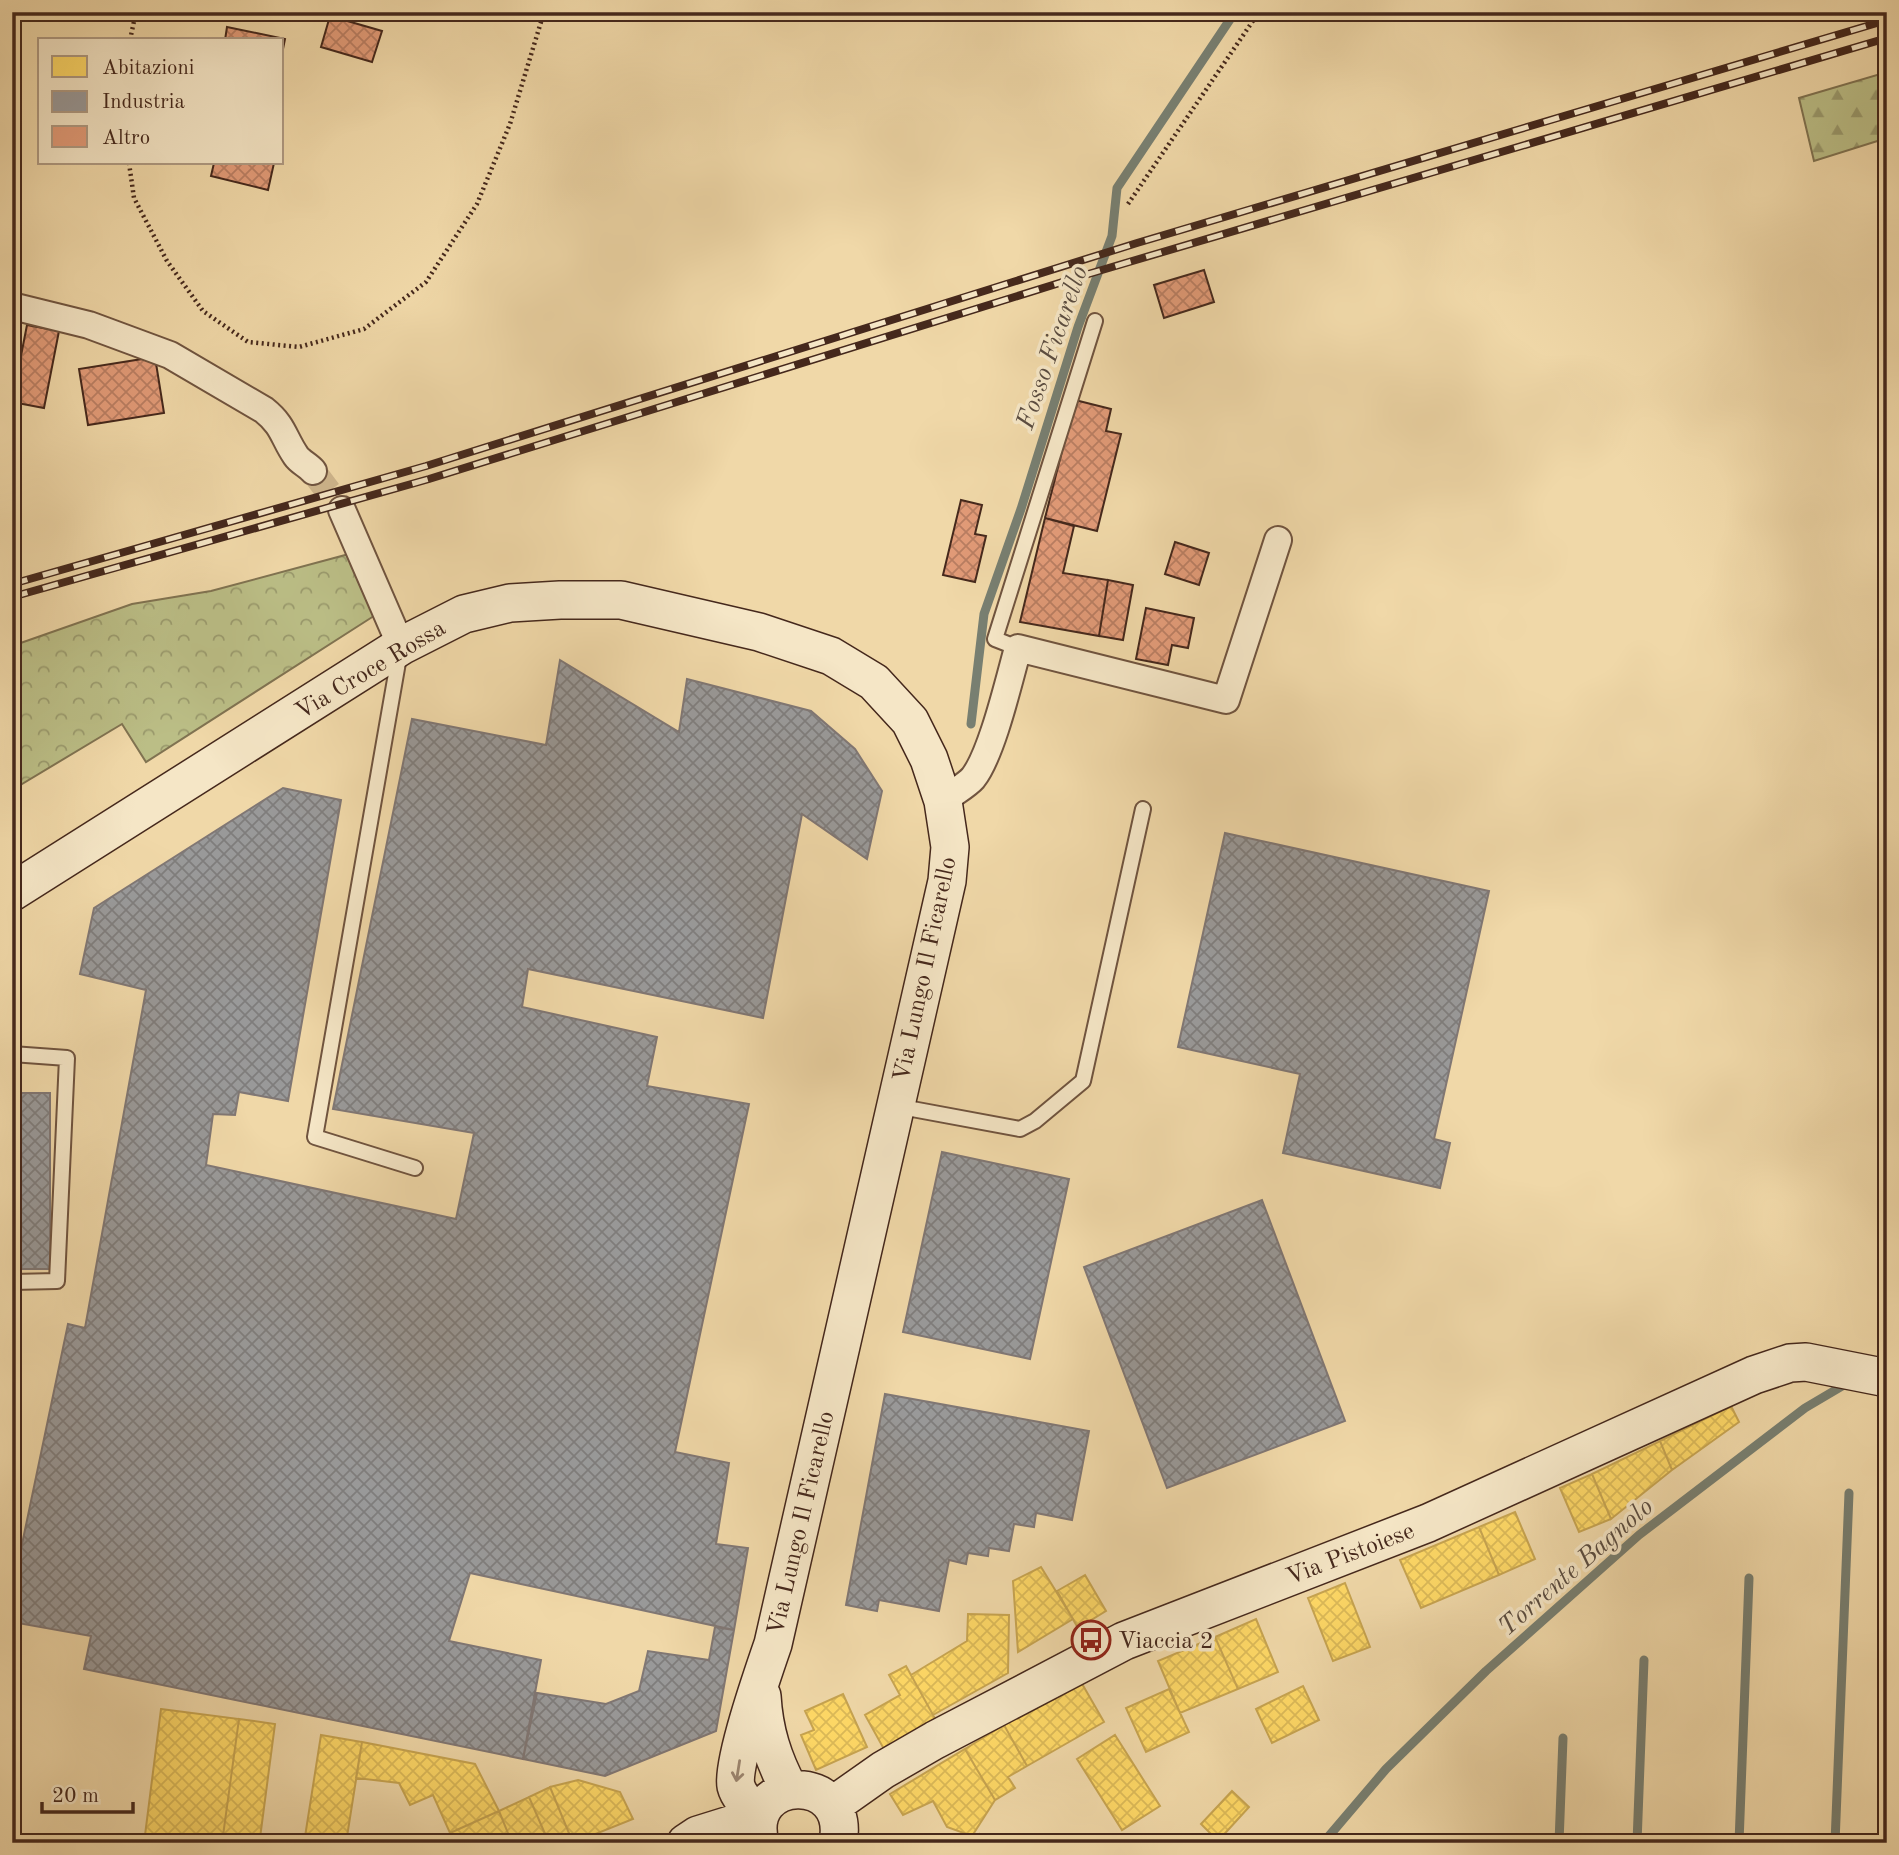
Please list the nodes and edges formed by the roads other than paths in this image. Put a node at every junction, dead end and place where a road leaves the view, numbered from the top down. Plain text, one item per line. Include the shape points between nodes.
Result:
1 (12, 306) edge
2 (1095, 321) dead end
3 (313, 471) tunnel mouth
4 (342, 510) tunnel mouth
5 (1278, 540) dead end
6 (401, 646) junction
7 (1018, 648) junction
8 (943, 801) junction
9 (1143, 809) dead end
10 (12, 892) edge
11 (12, 1054) edge
12 (895, 1105) junction
13 (415, 1168) dead end
14 (12, 1282) edge
15 (1885, 1378) edge
16 (761, 1681) junction
17 (789, 1789) junction
18 (832, 1806) junction
19 (760, 1829) edge
20 (686, 1843) edge
21 (838, 1843) edge

1 - 3 street via 89,326 170,355 264,410 284,430 298,459
2 - 7 lane via 995,639
4 - 6 street
5 - 7 street via 1226,700
6 - 8 street, Via Croce Rossa via 464,614 510,603 559,600 621,600 760,632 831,656 874,682 910,721
6 - 10 street, Via Croce Rossa
6 - 13 lane via 315,1137
7 - 8 street via 978,770 971,781
8 - 12 street, Via Lungo Il Ficarello via 950,847 947,881
9 - 12 lane via 1083,1081 1020,1129
11 - 14 lane via 66,1058 57,1281
12 - 16 street, Via Lungo Il Ficarello
15 - 18 street, Via Pistoiese via 1806,1362 1754,1375 1428,1523 1124,1641 925,1746
16 - 17 street, Via Lungo Il Ficarello via 767,1737
16 -> 19 street, Via Lungo Il Ficarello via 736,1772 741,1797
17 - 18 street via 818,1793
17 - 19 street via 766,1805
18 - 21 street via 838,1818
19 - 20 street via 698,1836

